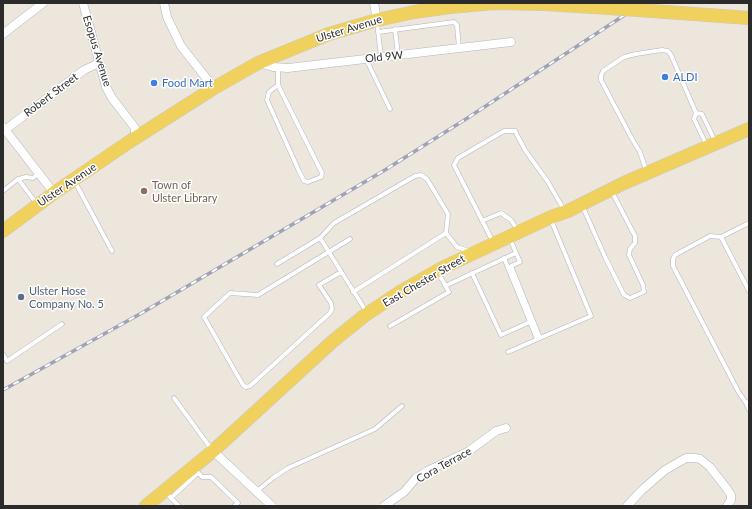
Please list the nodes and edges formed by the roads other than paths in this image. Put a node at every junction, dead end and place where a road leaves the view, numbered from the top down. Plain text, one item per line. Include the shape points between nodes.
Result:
1 (43, 3) edge
2 (83, 3) edge
3 (164, 3) edge
4 (374, 3) edge
5 (747, 17) edge
6 (378, 26) junction
7 (395, 29) junction
8 (3, 34) edge
9 (511, 42) dead end
10 (459, 48) junction
11 (398, 55) junction
12 (381, 57) junction
13 (366, 59) junction
14 (258, 62) junction
15 (99, 63) junction
16 (278, 68) junction
17 (278, 85) junction
18 (214, 88) junction
19 (390, 109) dead end
20 (696, 113) junction
21 (4, 129) edge
22 (749, 129) edge
23 (135, 139) junction
24 (711, 145) junction
25 (39, 173) junction
26 (647, 174) junction
27 (18, 179) junction
28 (74, 180) junction
29 (611, 189) junction
30 (3, 191) edge
31 (54, 193) junction
32 (582, 204) junction
33 (38, 205) junction
34 (565, 212) junction
35 (550, 218) junction
36 (482, 221) junction
37 (749, 223) edge
38 (4, 228) edge
39 (446, 233) junction
40 (514, 234) junction
41 (721, 237) junction
42 (320, 238) junction
43 (350, 239) dead end
44 (494, 244) junction
45 (112, 251) dead end
46 (329, 252) junction
47 (516, 253) junction
48 (474, 254) junction
49 (504, 258) junction
50 (277, 264) dead end
51 (437, 271) junction
52 (341, 272) junction
53 (472, 273) junction
54 (445, 286) junction
55 (749, 291) edge
56 (353, 292) junction
57 (368, 314) junction
58 (530, 322) junction
59 (62, 324) dead end
60 (390, 326) dead end
61 (539, 339) junction
62 (508, 352) dead end
63 (3, 354) edge
64 (174, 398) dead end
65 (747, 403) edge
66 (402, 406) dead end
67 (749, 410) edge
68 (506, 428) dead end
69 (212, 451) junction
70 (196, 470) junction
71 (257, 491) junction
72 (168, 495) junction
73 (146, 506) edge
74 (179, 506) edge
75 (234, 506) edge
76 (272, 506) edge
77 (384, 506) edge
78 (627, 506) edge
79 (727, 506) edge

1 - 8 street
2 - 15 street, Esopus Avenue
3 - 18 street via 181,46
4 - 6 street
5 - 6 main road, Ulster Avenue, bridge via 494,3 414,12
6 - 7 lane
6 - 12 lane
6 - 14 main road, Ulster Avenue via 329,34
7 - 10 lane via 454,22 457,25
7 - 11 lane
9 - 10 street, Old 9W
10 - 11 street, Old 9W
11 - 12 street, Old 9W
12 - 13 street, Old 9W
13 - 16 street, Old 9W
13 - 19 lane
14 - 16 street, Old 9W
14 - 18 main road, Ulster Avenue
15 - 21 street, Robert Street via 84,70
15 - 23 street, Esopus Avenue via 112,98 135,128
16 - 17 lane
17 - 17 lane via 269,92 267,100 299,171 304,181 321,177 322,173
18 - 23 main road, Ulster Avenue
20 - 24 lane via 694,119
20 - 24 lane via 702,114
20 - 26 lane via 668,51 624,57 603,71 601,80 640,152
21 - 25 street
22 - 24 main road, East Chester Street
23 - 28 main road, Ulster Avenue
24 - 26 main road, East Chester Street
25 - 27 lane via 33,178
25 - 31 street
26 - 29 main road, East Chester Street
27 - 30 lane
27 - 33 lane
28 - 31 main road, Ulster Avenue
28 - 45 lane
29 - 32 main road, East Chester Street
29 - 32 lane via 635,236 635,243 629,255 644,292 630,298 624,295
31 - 33 main road, Ulster Avenue
32 - 34 main road, East Chester Street
33 - 38 main road, Ulster Avenue
34 - 35 main road, East Chester Street
34 - 36 lane via 515,132 504,131 458,158 454,165
35 - 40 main road, East Chester Street
35 - 61 lane via 591,316
36 - 40 lane via 501,213 511,220
36 - 44 lane
37 - 41 lane
39 - 42 lane via 448,214 427,178 421,175 415,176 334,223
39 - 48 lane via 457,247
39 - 56 lane
40 - 44 main road, East Chester Street
40 - 47 lane
41 - 55 lane
41 - 65 lane via 710,236 675,255 673,260 738,391
42 - 46 lane
42 - 50 lane
43 - 46 lane
44 - 48 main road, East Chester Street
46 - 52 lane
46 - 52 lane via 258,295 230,293 204,316 243,385 250,386 330,313 331,303 319,285
47 - 49 lane
47 - 61 lane via 520,262 511,266
48 - 51 main road, East Chester Street
49 - 53 lane
49 - 58 lane
51 - 54 lane
51 - 57 main road, East Chester Street
52 - 56 lane
53 - 54 lane
53 - 58 lane via 501,335
54 - 60 lane via 448,292
56 - 57 lane
57 - 69 main road, East Chester Street via 333,341
58 - 61 lane
59 - 63 lane via 7,361
61 - 62 lane
64 - 69 lane
65 - 67 lane
66 - 71 lane via 375,429 288,468
68 - 77 street, Cora Terrace via 496,431 470,451 416,478 404,492
69 - 70 main road, East Chester Street
69 - 71 street
70 - 72 main road, East Chester Street
70 - 75 lane via 202,477 211,477 238,503
71 - 76 street
72 - 73 main road, East Chester Street
72 - 74 lane
78 - 79 street via 665,470 686,458 700,460 718,475 731,495

